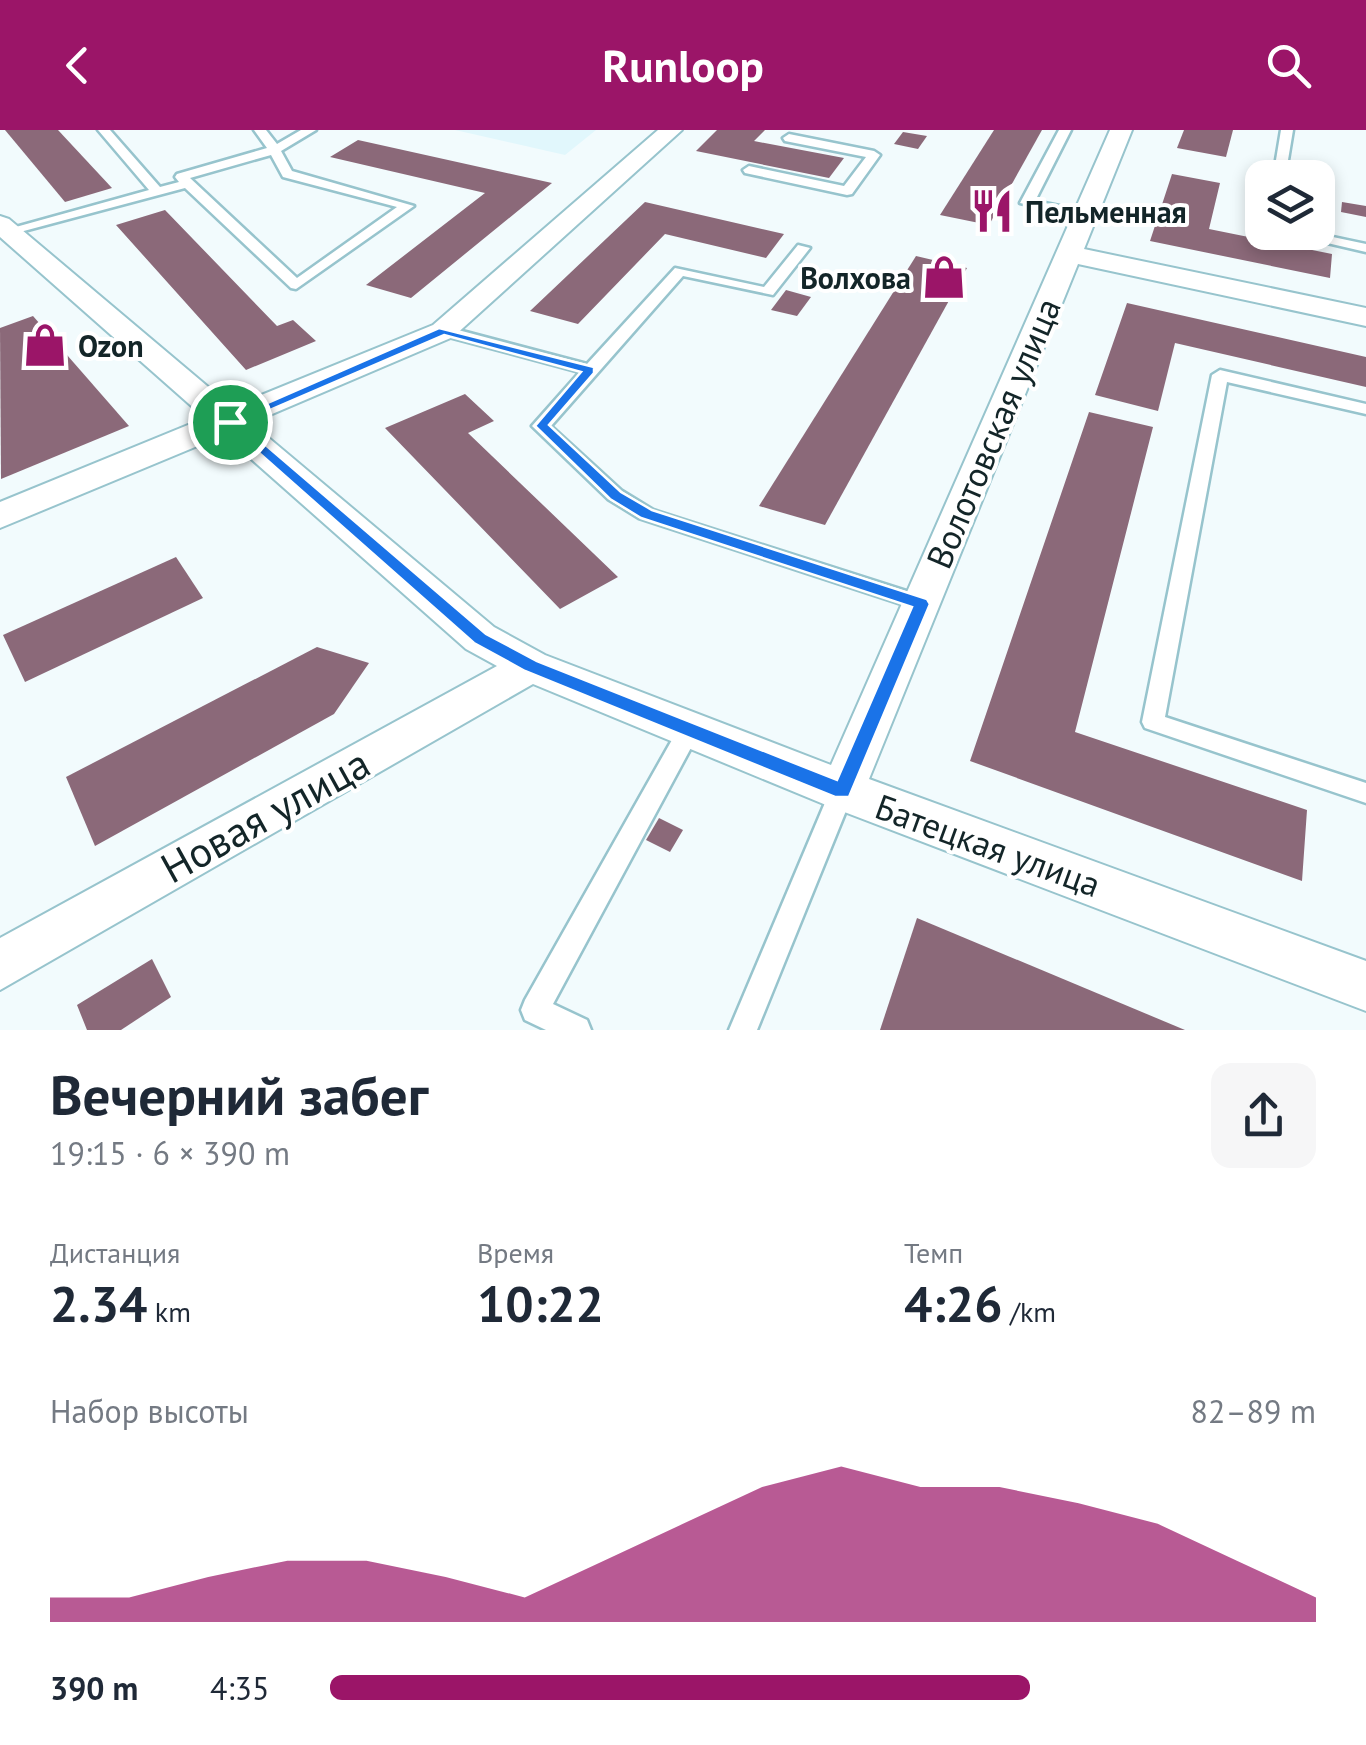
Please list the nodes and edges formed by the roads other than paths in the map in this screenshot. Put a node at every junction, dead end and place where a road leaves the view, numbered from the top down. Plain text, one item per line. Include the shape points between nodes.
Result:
1 (104, 130) edge
2 (310, 130) edge
3 (671, 130) edge
4 (796, 130) edge
5 (1065, 130) edge
6 (1121, 130) edge
7 (1287, 130) edge
8 (267, 131) edge
9 (274, 150) junction
10 (1282, 160) edge
11 (748, 170) dead end
12 (185, 184) junction
13 (157, 191) junction
14 (1084, 215) junction
15 (5, 228) edge
16 (1335, 242) edge
17 (802, 248) dead end
18 (1366, 248) edge
19 (1068, 254) junction
20 (1366, 318) edge
21 (443, 331) junction
22 (590, 370) junction
23 (1366, 409) edge
24 (230, 422) junction
25 (0, 516) edge
26 (922, 604) junction
27 (531, 666) junction
28 (689, 731) junction
29 (842, 791) junction
30 (1366, 792) edge
31 (0, 965) edge
32 (1366, 986) edge
33 (577, 1030) edge
34 (743, 1030) edge

1 - 13 lane
2 - 9 lane
3 - 21 street
4 - 11 lane via 789,138 874,154 847,191
5 - 14 lane via 1027,203
6 - 14 street, Волотовская улица
7 - 10 lane
8 - 9 lane
9 - 12 lane via 181,177
9 - 12 lane via 287,174 407,206 296,286
12 - 13 lane
13 - 15 lane
14 - 19 street, Волотовская улица
15 - 24 street, Батецкая улица
16 - 18 lane
17 - 22 lane via 768,292 680,271
19 - 20 street
19 - 26 street, Волотовская улица
21 - 22 lane
21 - 24 street
22 - 26 lane via 542,426 616,496 646,514
23 - 30 lane via 1220,375 1153,722
24 - 25 street
24 - 27 street, Батецкая улица via 480,638
26 - 29 street, Волотовская улица
27 - 28 street, Батецкая улица
27 - 31 street, Новая улица
28 - 29 street, Батецкая улица
28 - 33 lane via 535,1010
29 - 32 street, Батецкая улица
29 - 34 lane

